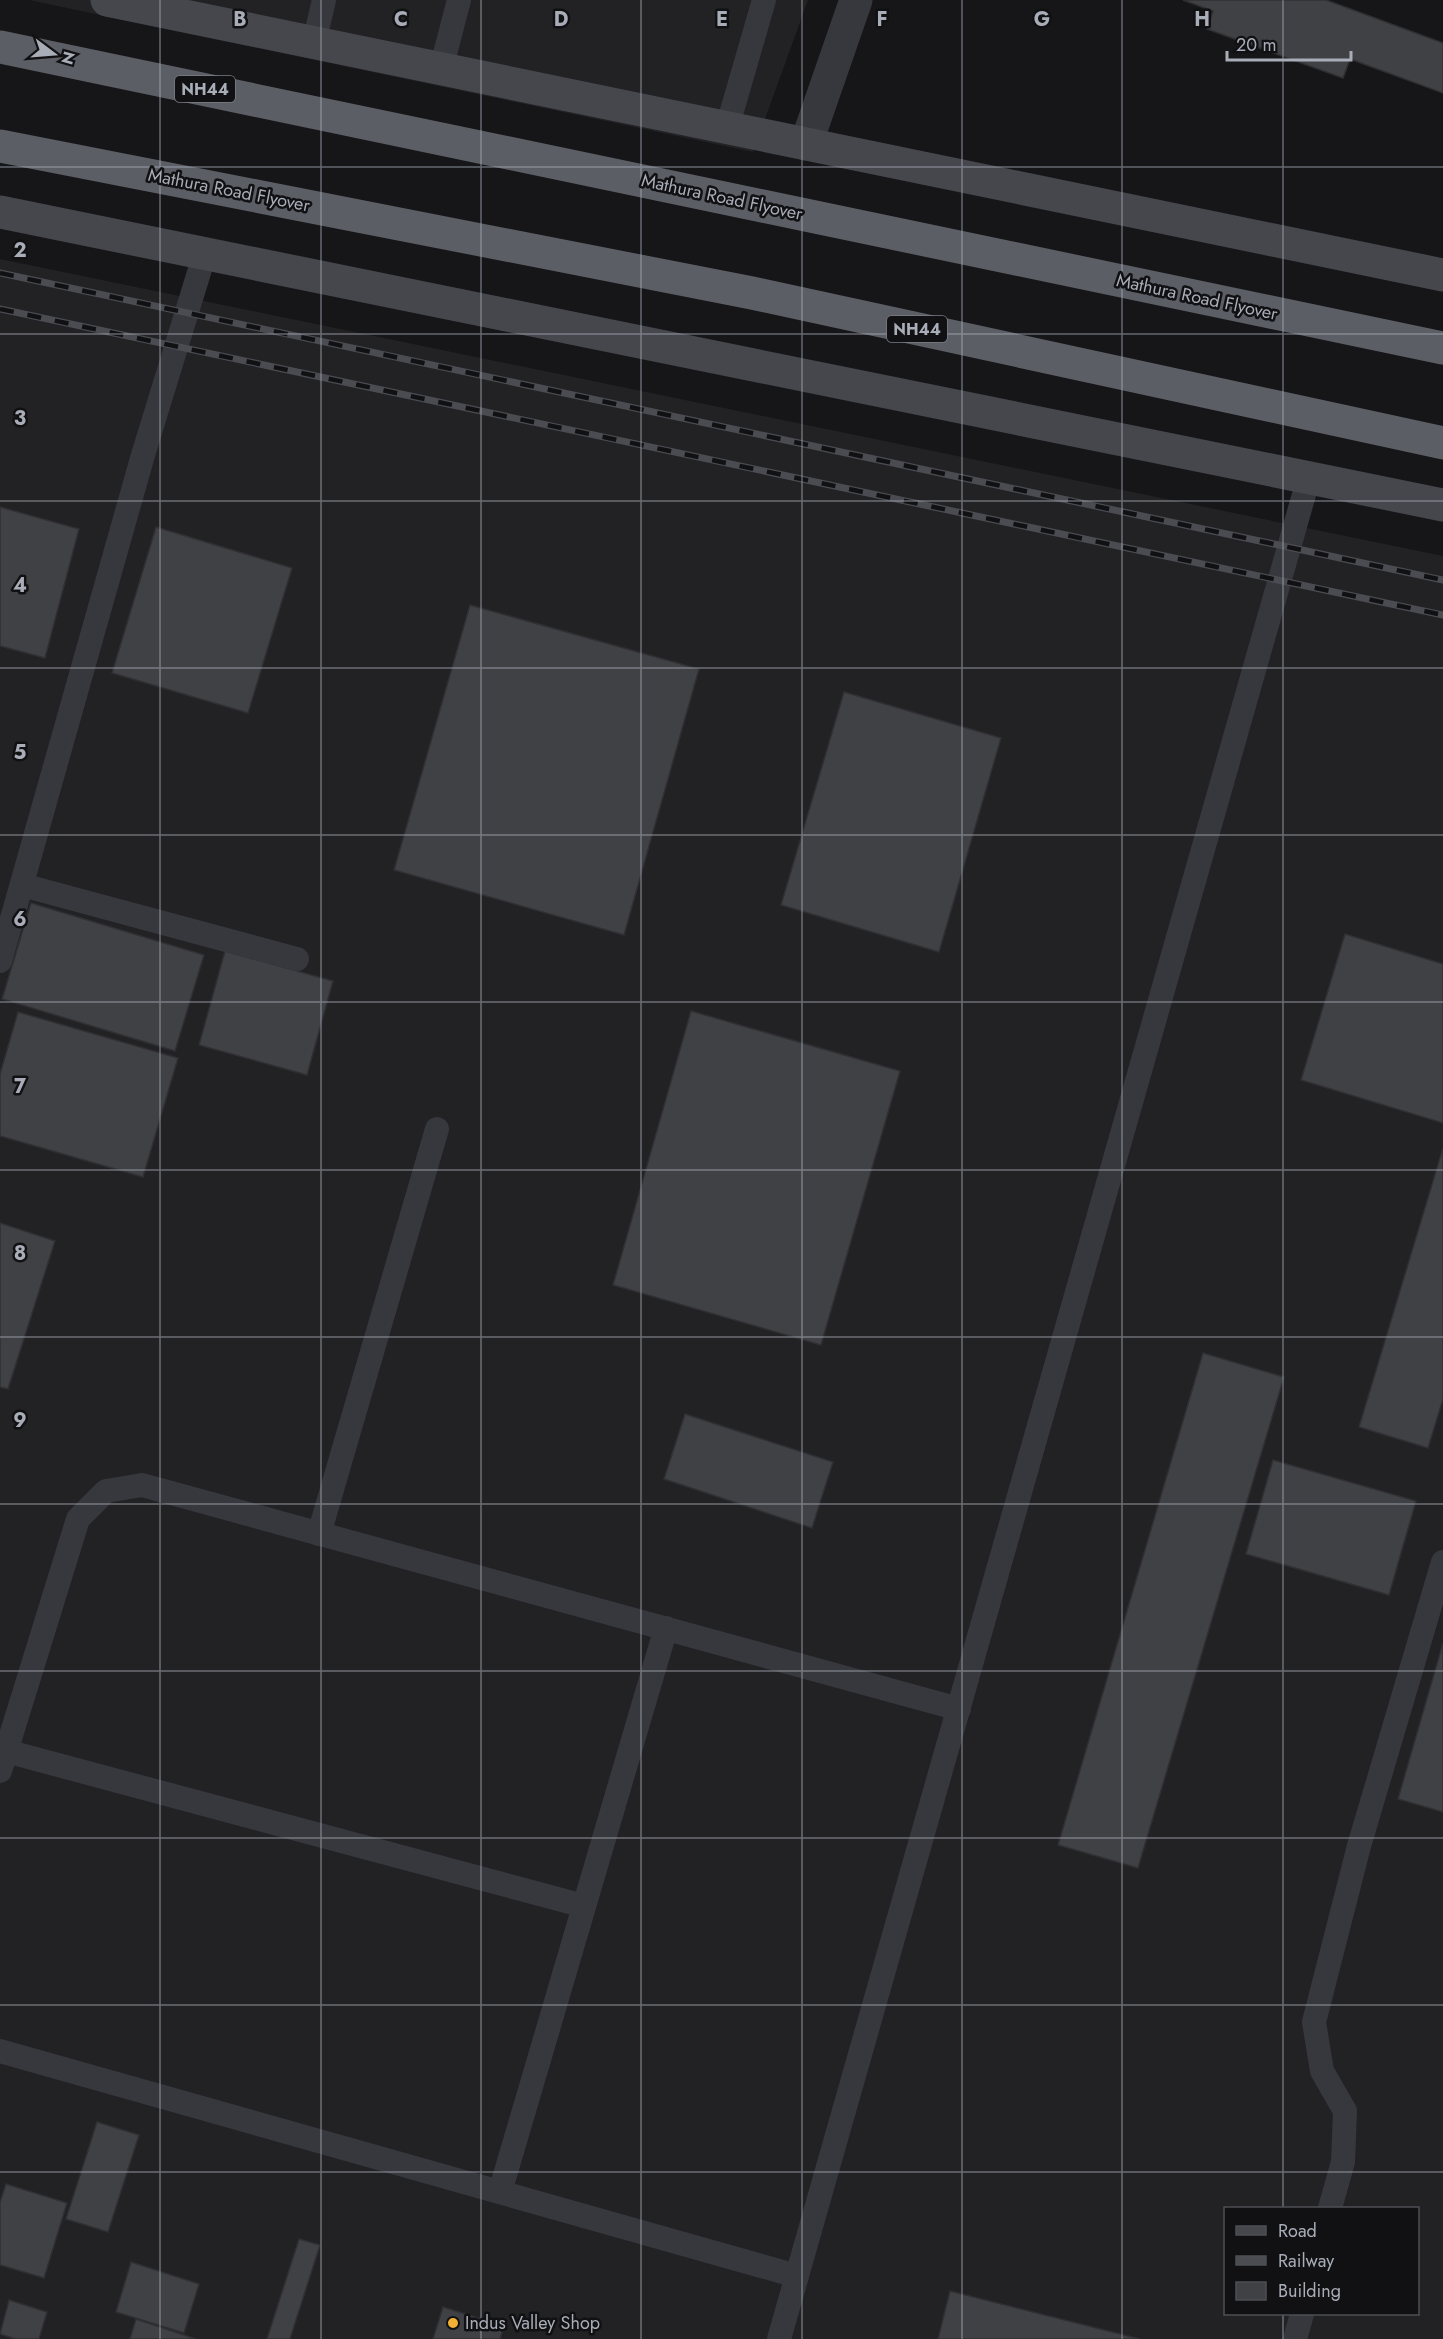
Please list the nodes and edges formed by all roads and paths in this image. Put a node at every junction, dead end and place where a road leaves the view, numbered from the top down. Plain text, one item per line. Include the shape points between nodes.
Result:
1 (107, 0) edge
2 (324, 0) edge
3 (459, 0) edge
4 (764, 0) edge
5 (856, 0) edge
6 (314, 43) junction
7 (0, 47) edge
8 (441, 69) junction
9 (727, 128) junction
10 (806, 144) junction
11 (0, 146) edge
12 (0, 212) edge
13 (206, 253) junction
14 (1443, 275) edge
15 (1443, 348) edge
16 (1443, 443) edge
17 (1309, 477) junction
18 (1443, 505) edge
19 (21, 885) junction
20 (297, 959) dead end
21 (0, 961) edge
22 (438, 1129) dead end
23 (319, 1534) junction
24 (1443, 1562) edge
25 (666, 1628) junction
26 (959, 1709) junction
27 (3, 1761) edge
28 (584, 1906) junction
29 (0, 2051) edge
30 (500, 2192) junction
31 (1330, 2207) edge
32 (797, 2276) junction
33 (1301, 2315) edge
34 (779, 2339) edge
35 (1295, 2339) edge

1 - 6 main road
2 - 6 lane
3 - 8 lane
4 - 9 lane
5 - 10 street
6 - 8 main road
7 - 15 highway, Mathura Road Flyover / NH44
8 - 9 main road
9 - 10 main road
10 - 14 main road
11 - 16 highway, Mathura Road Flyover / NH44 via 740,291
12 - 13 main road
13 - 17 main road
13 - 19 lane via 143,455
17 - 18 main road
17 - 26 lane
19 - 20 lane
19 - 21 lane
22 - 23 lane
23 - 25 lane
23 - 27 lane via 142,1485 106,1491 78,1519
24 - 31 lane via 1359,1846 1314,2022 1322,2071 1345,2111 1343,2162
25 - 26 lane
25 - 28 lane
26 - 32 lane
27 - 28 lane
28 - 30 lane
29 - 30 lane
30 - 32 lane
32 - 34 lane
33 - 35 lane

